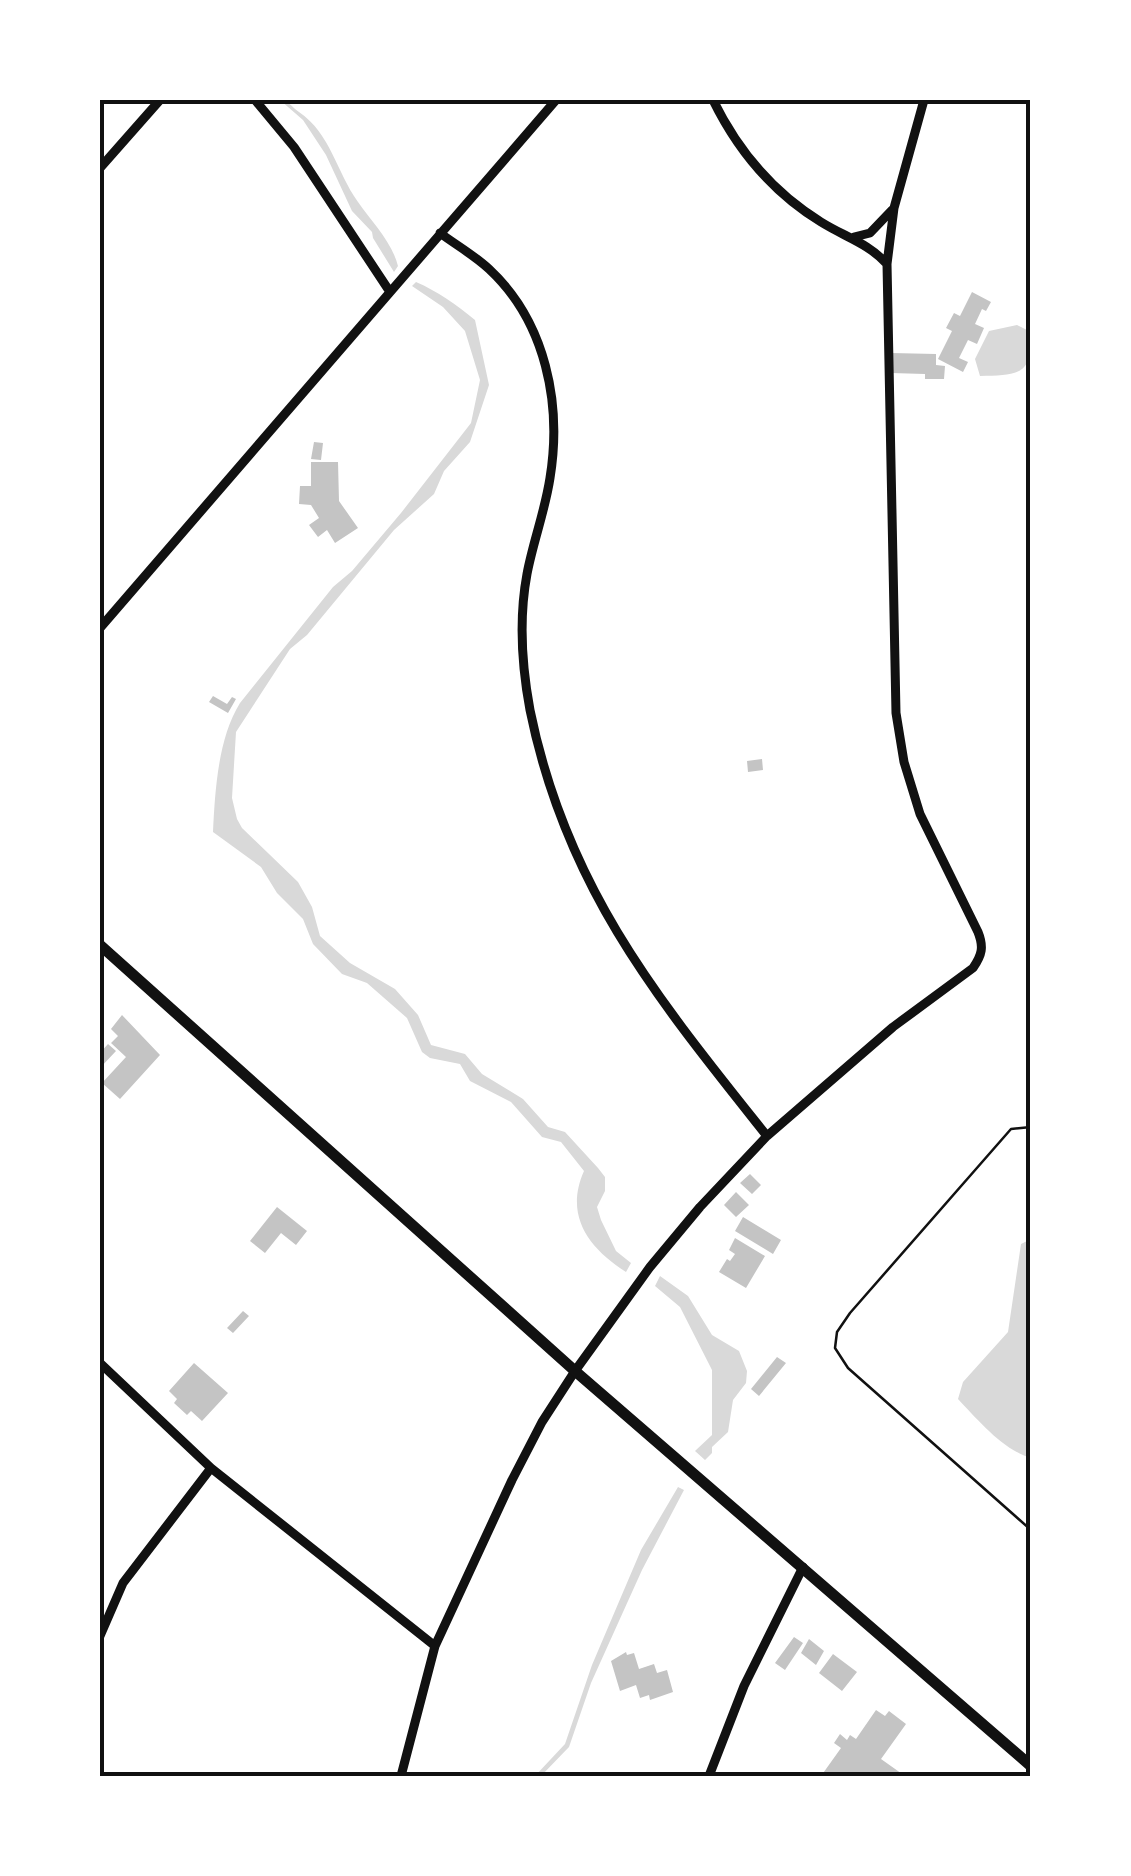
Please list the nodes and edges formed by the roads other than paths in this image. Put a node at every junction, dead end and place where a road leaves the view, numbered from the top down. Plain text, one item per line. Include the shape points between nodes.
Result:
1 (160, 100) edge
2 (256, 100) edge
3 (556, 100) edge
4 (713, 100) edge
5 (924, 100) edge
6 (100, 168) edge
7 (894, 208) junction
8 (440, 233) junction
9 (854, 237) junction
10 (888, 264) junction
11 (390, 292) junction
12 (100, 628) edge
13 (100, 945) edge
14 (768, 1136) junction
15 (100, 1363) edge
16 (575, 1370) junction
17 (211, 1468) junction
18 (803, 1566) junction
19 (100, 1636) edge
20 (436, 1646) junction
21 (1031, 1766) edge
22 (402, 1776) edge
23 (709, 1776) edge

1 - 6 street
2 - 11 street
3 - 8 street
4 - 9 street via 772,186 826,226
5 - 7 street
7 - 9 street via 870,233
7 - 10 street
8 - 11 street
8 - 14 street via 490,269 518,305 552,380 551,476 522,617 530,707 558,812 627,953
9 - 10 street
10 - 14 street via 896,714 920,814 983,944 973,968 892,1027
11 - 12 street
13 - 16 street
14 - 16 street via 663,1252
15 - 17 street
16 - 18 street
16 - 20 street via 512,1480
17 - 19 street via 123,1583
17 - 20 street
18 - 21 street
18 - 23 street
20 - 22 street

